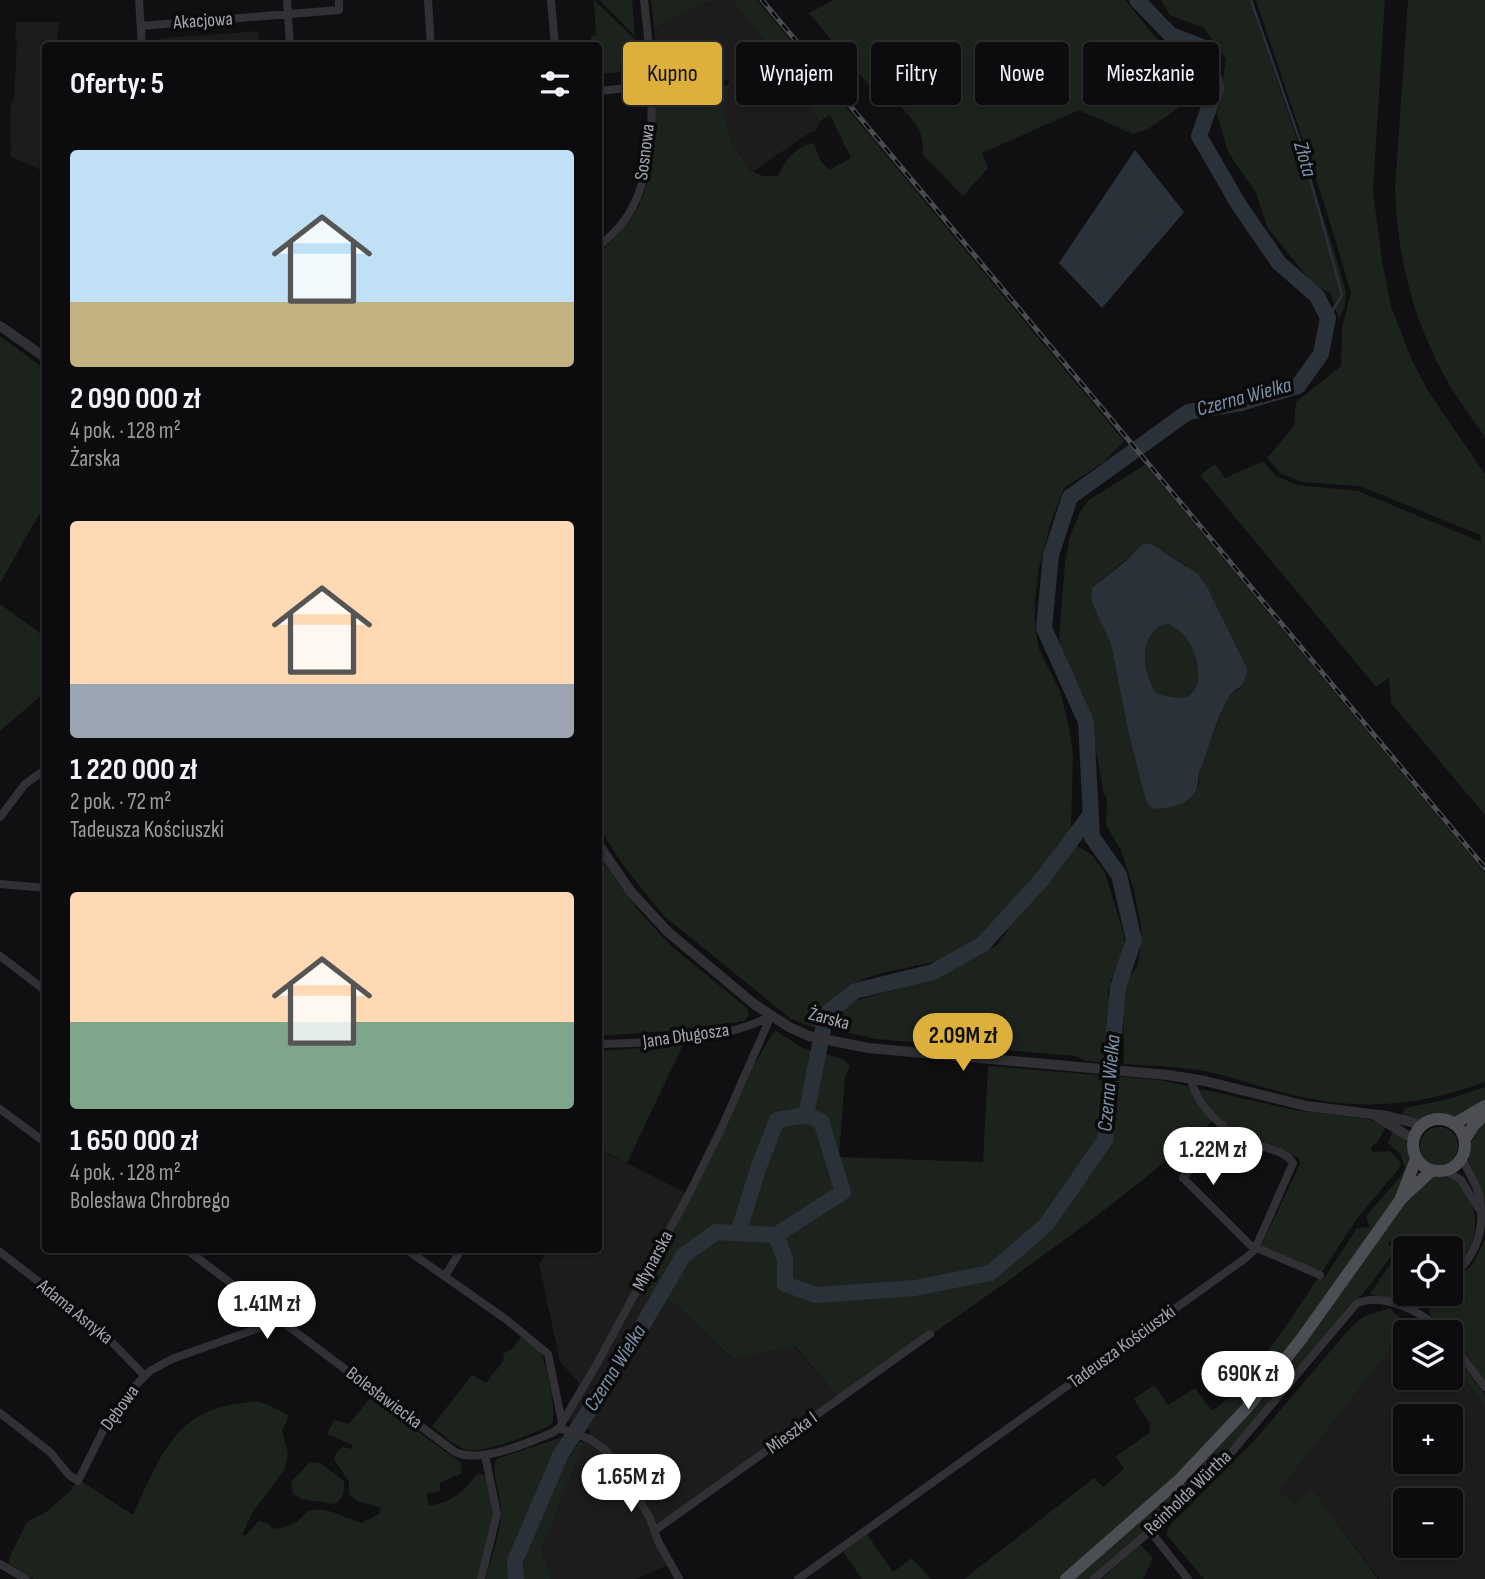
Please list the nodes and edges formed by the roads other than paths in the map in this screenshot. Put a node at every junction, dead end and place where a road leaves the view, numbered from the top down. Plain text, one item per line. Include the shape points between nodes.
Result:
1 (139, 0) edge
2 (287, 0) edge
3 (339, 0) edge
4 (428, 0) edge
5 (551, 0) edge
6 (644, 0) edge
7 (288, 14) junction
8 (141, 26) junction
9 (142, 42) edge
10 (290, 42) edge
11 (431, 42) edge
12 (555, 42) edge
13 (647, 42) edge
14 (623, 89) edge
15 (602, 91) edge
16 (650, 105) edge
17 (602, 243) edge
18 (0, 326) edge
19 (42, 355) edge
20 (42, 772) edge
21 (0, 817) edge
22 (602, 850) edge
23 (0, 884) edge
24 (42, 888) edge
25 (0, 956) edge
26 (42, 987) edge
27 (771, 1016) junction
28 (602, 1044) edge
29 (1191, 1078) junction
30 (1485, 1106) edge
31 (0, 1109) edge
32 (1373, 1114) junction
33 (1485, 1114) edge
34 (1454, 1124) junction
35 (1223, 1125) junction
36 (1422, 1125) junction
37 (1413, 1139) junction
38 (1465, 1139) junction
39 (42, 1140) edge
40 (1462, 1157) junction
41 (1416, 1159) junction
42 (1431, 1171) junction
43 (1445, 1171) junction
44 (1401, 1199) junction
45 (1480, 1210) junction
46 (1255, 1249) junction
47 (0, 1252) edge
48 (191, 1253) edge
49 (411, 1253) edge
50 (459, 1253) edge
51 (1463, 1266) edge
52 (1321, 1275) dead end
53 (445, 1276) junction
54 (1416, 1306) edge
55 (1412, 1309) junction
56 (281, 1320) junction
57 (1426, 1320) edge
58 (930, 1334) dead end
59 (1463, 1358) edge
60 (145, 1376) junction
61 (1485, 1387) edge
62 (0, 1413) edge
63 (563, 1427) junction
64 (485, 1455) junction
65 (654, 1531) junction
66 (1150, 1531) junction
67 (4, 1567) edge
68 (5, 1579) edge
69 (26, 1579) edge
70 (481, 1579) edge
71 (680, 1579) edge
72 (798, 1579) edge
73 (1066, 1579) edge
74 (1094, 1579) edge
75 (1188, 1579) edge

1 - 8 street
2 - 7 street
3 - 7 street, Akacjowa via 339,10
4 - 11 street
5 - 12 street
6 - 13 street, Sosnowa
7 - 8 street, Akacjowa
7 - 10 street
8 - 9 street
14 - 15 street
16 - 17 street, Sosnowa via 645,176 628,215
18 - 19 street
20 - 21 street via 25,785
22 - 27 street, Żarska via 631,892 668,932
23 - 24 street
25 - 26 street
27 - 28 street, Jana Długosza via 752,1026 706,1035
27 - 29 street, Żarska via 809,1036 843,1044
27 - 63 street, Młynarska via 691,1190
29 - 32 street, Żarska via 1317,1108
29 - 35 street, Tadeusza Kościuszki via 1196,1094
30 - 34 main road
31 - 39 street
32 - 36 street, Żarska
32 - 37 street, Żarska
33 - 38 main road
34 - 36 main road via 1434,1119
34 - 38 main road
35 - 46 street via 1184,1178
35 - 46 street, Tadeusza Kościuszki via 1243,1140 1284,1155 1293,1163
36 - 37 main road
37 - 41 main road
38 - 40 main road
40 - 43 main road
40 - 45 street via 1480,1198
41 - 42 main road
41 - 44 main road
42 - 43 main road
42 - 44 main road
43 - 45 street via 1461,1180
44 - 73 main road via 1247,1409 1179,1480
45 - 51 street via 1478,1242
46 - 52 street
46 - 72 street, Tadeusza Kościuszki
47 - 60 street, Adama Asnyka via 94,1324
48 - 56 street, Bolesławiecka
49 - 53 street
50 - 53 street
53 - 63 street via 548,1354
54 - 55 street
55 - 57 street
55 - 66 street, Reinholda Würtha via 1375,1299 1352,1307 1230,1454
56 - 60 street, Dębowa via 172,1359
56 - 64 street, Bolesławiecka via 455,1452
58 - 65 street, Mieszka I
59 - 61 street
60 - 62 street, Dębowa via 109,1419 78,1481 54,1455
63 - 64 street
63 - 65 street via 604,1449 618,1465
64 - 70 street via 497,1514
65 - 71 street
66 - 74 street, Reinholda Würtha
66 - 75 street
67 - 68 street
67 - 69 street

